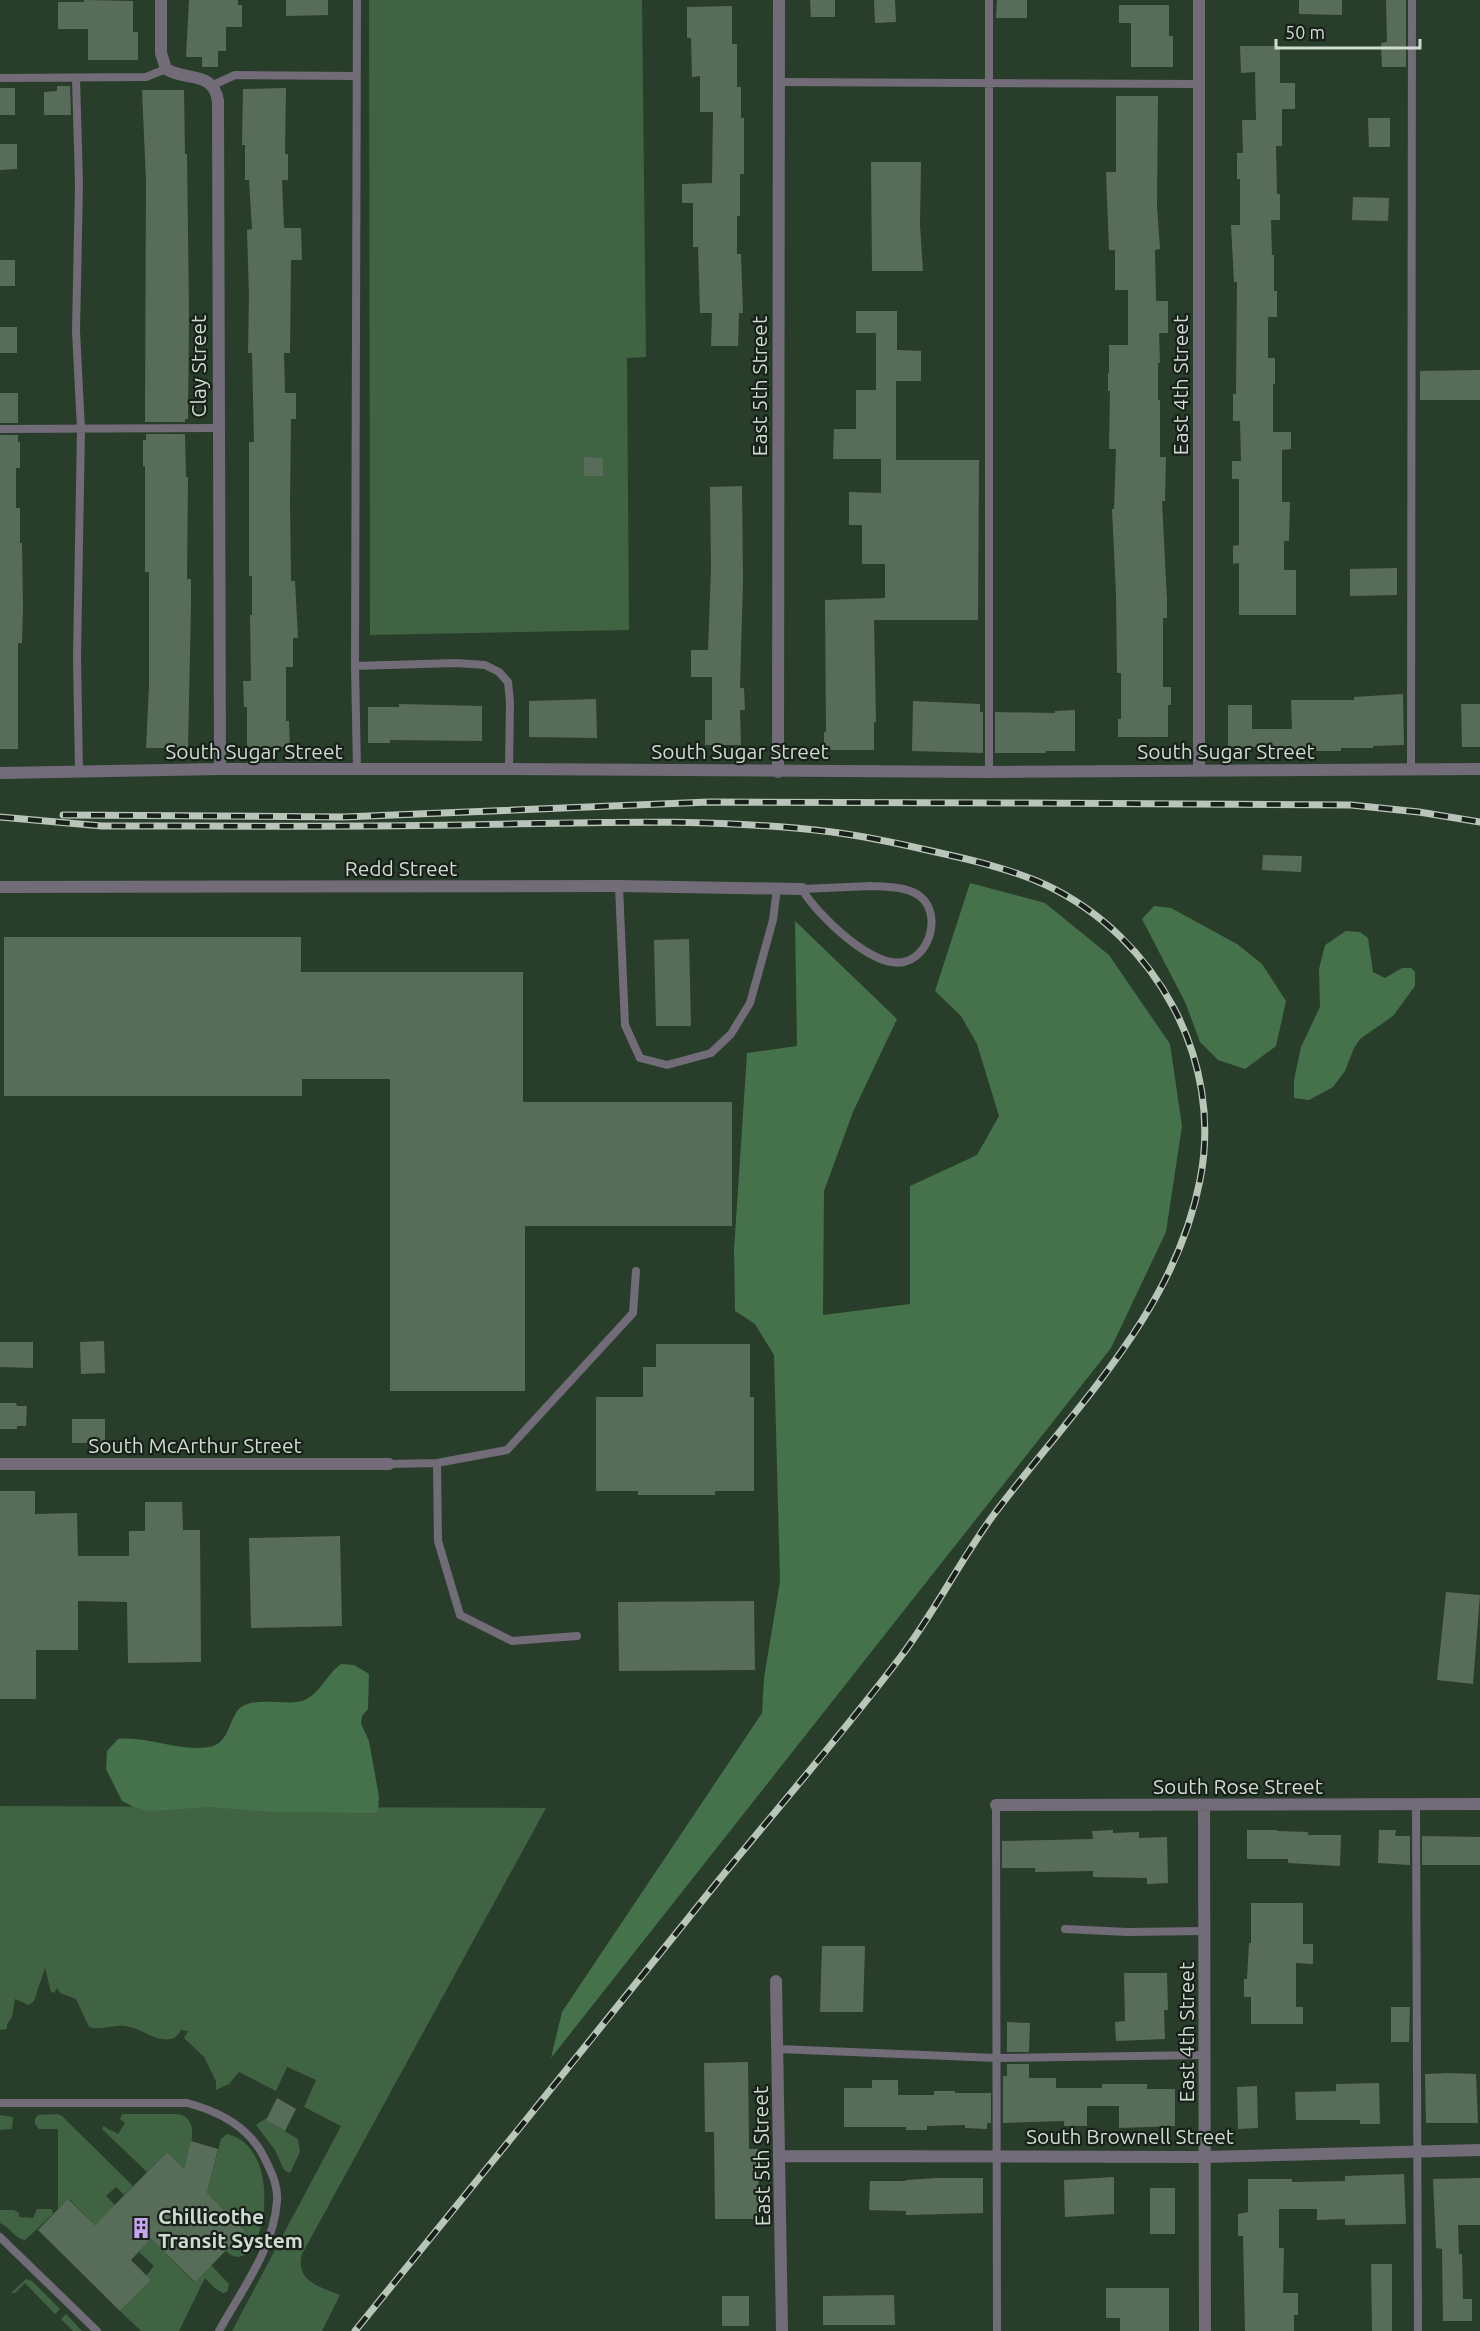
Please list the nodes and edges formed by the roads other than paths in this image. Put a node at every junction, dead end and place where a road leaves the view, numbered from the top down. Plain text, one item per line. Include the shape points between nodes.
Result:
1 (161, 0) edge
2 (357, 0) edge
3 (779, 0) edge
4 (989, 0) edge
5 (1199, 0) edge
6 (1412, 0) edge
7 (166, 69) junction
8 (356, 76) junction
9 (0, 78) edge
10 (76, 78) junction
11 (778, 82) junction
12 (990, 83) junction
13 (1199, 84) junction
14 (213, 85) junction
15 (217, 428) junction
16 (0, 429) edge
17 (81, 429) junction
18 (355, 666) junction
19 (219, 769) junction
20 (509, 769) junction
21 (1411, 769) junction
22 (1480, 769) edge
23 (357, 770) junction
24 (1199, 770) junction
25 (79, 772) junction
26 (778, 772) junction
27 (989, 772) junction
28 (0, 773) edge
29 (619, 886) junction
30 (0, 887) edge
31 (777, 888) junction
32 (801, 889) junction
33 (636, 1271) dead end
34 (437, 1463) junction
35 (0, 1464) edge
36 (389, 1464) joint
37 (578, 1636) dead end
38 (1480, 1804) edge
39 (996, 1805) joint
40 (1204, 1805) junction
41 (1416, 1805) junction
42 (1065, 1929) dead end
43 (1204, 1931) junction
44 (776, 1981) dead end
45 (778, 2049) junction
46 (1206, 2055) junction
47 (997, 2058) junction
48 (0, 2103) edge
49 (1418, 2150) junction
50 (1480, 2150) edge
51 (781, 2156) junction
52 (998, 2156) junction
53 (1206, 2157) junction
54 (0, 2237) edge
55 (97, 2331) edge
56 (219, 2331) edge
57 (782, 2331) edge
58 (997, 2331) edge
59 (1205, 2331) edge
60 (1418, 2331) edge

1 - 7 street via 161,53
2 - 8 lane
3 - 11 street, East 5th Street
4 - 12 lane
5 - 13 street, East 4th Street
6 - 21 lane
7 - 10 lane via 146,77
7 - 14 street
8 - 14 lane via 235,75
8 - 18 lane
9 - 10 lane
10 - 17 lane via 76,331
11 - 12 lane
11 - 26 street, East 5th Street
12 - 13 lane
12 - 27 lane
13 - 24 street, East 4th Street
14 - 15 street, Clay Street via 218,101
15 - 17 lane
15 - 19 street, Clay Street
16 - 17 lane
17 - 25 lane
18 - 20 lane via 456,663 486,665 500,672 508,682 510,702
18 - 23 lane
19 - 23 street, South Sugar Street
19 - 25 street, South Sugar Street
20 - 23 street, South Sugar Street
20 - 26 street, South Sugar Street
21 - 22 street, South Sugar Street
21 - 24 street, South Sugar Street
24 - 27 street, South Sugar Street
25 - 28 street, South Sugar Street
26 - 27 street, South Sugar Street
29 - 30 street, Redd Street
29 - 31 street, Redd Street
29 - 31 lane via 624,1025 640,1058 667,1065 711,1053 731,1034 750,1003 773,920
31 - 32 street, Redd Street
32 - 32 lane via 871,886 912,891 924,900 932,916 928,940 920,953 906,962 887,962 844,936
33 - 34 lane via 633,1313 507,1450
34 - 36 lane
34 - 37 lane via 438,1541 460,1615 512,1641
35 - 36 street, South McArthur Street
38 - 41 street, South Rose Street
39 - 40 street, South Rose Street
39 - 47 lane
40 - 41 street, South Rose Street
40 - 43 street, East 4th Street
41 - 49 lane
42 - 43 lane
43 - 46 street, East 4th Street
44 - 45 street, East 5th Street
45 - 47 lane
45 - 51 street, East 5th Street
46 - 47 lane
46 - 53 street, East 4th Street
47 - 52 lane
48 - 56 lane via 187,2103 213,2111 237,2125 259,2147 274,2176 278,2199 272,2228 257,2265
49 - 50 street, South Brownell Street
49 - 53 street, South Brownell Street
49 - 60 lane
51 - 52 street, South Brownell Street
51 - 57 street, East 5th Street
52 - 53 street, South Brownell Street
52 - 58 lane
53 - 59 street, East 4th Street
54 - 55 lane

